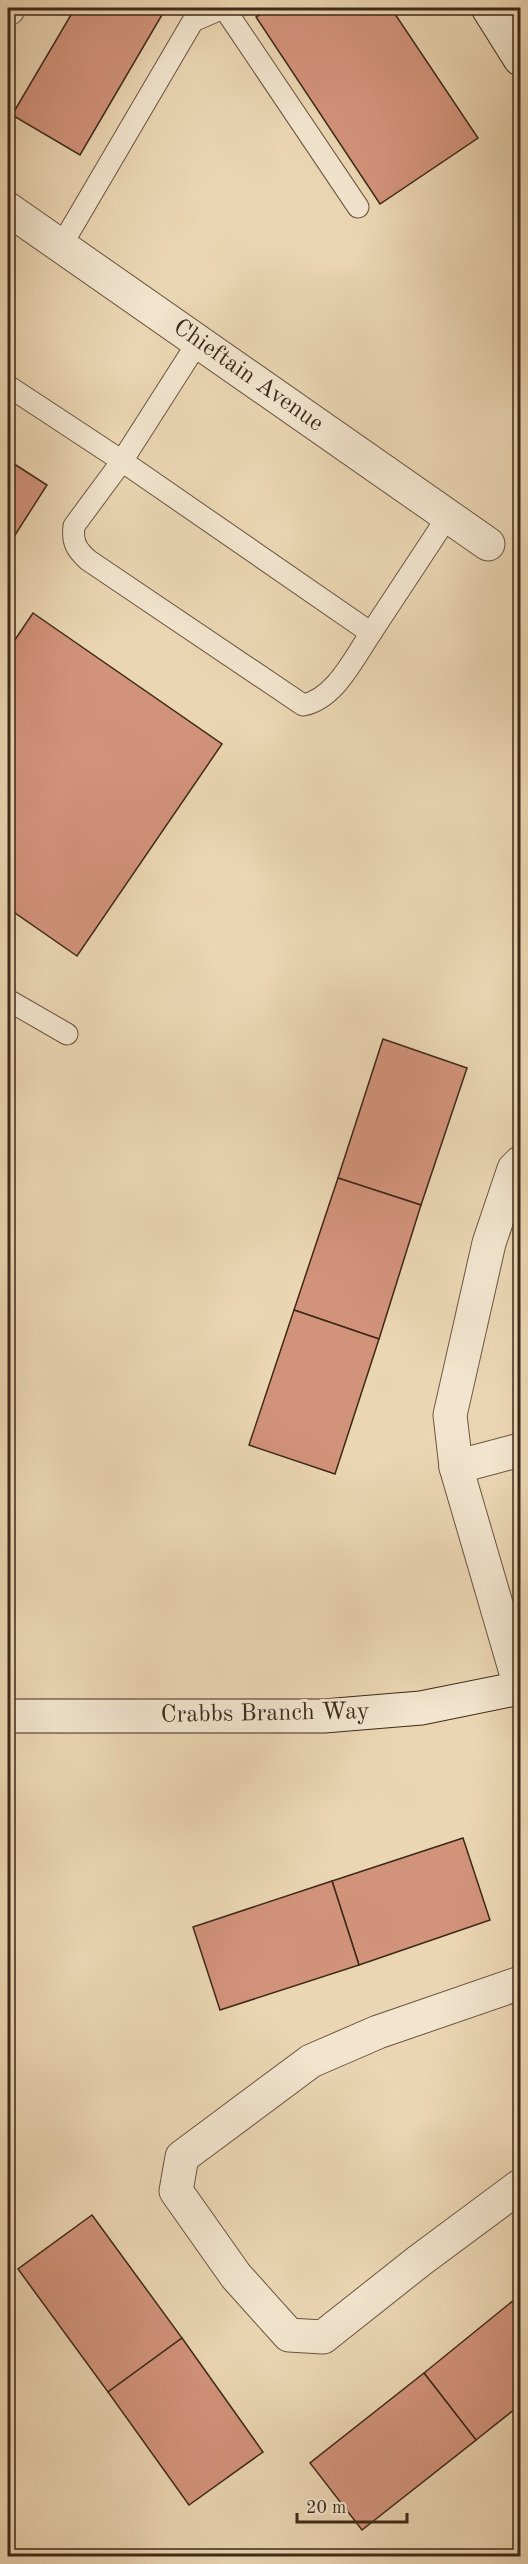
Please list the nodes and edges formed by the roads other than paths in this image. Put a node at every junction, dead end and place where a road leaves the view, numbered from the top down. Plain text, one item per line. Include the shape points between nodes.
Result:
1 (223, 8) edge
2 (488, 8) edge
3 (520, 59) edge
4 (358, 207) dead end
5 (8, 209) edge
6 (61, 246) junction
7 (198, 342) junction
8 (8, 386) edge
9 (122, 461) junction
10 (448, 516) junction
11 (488, 544) dead end
12 (371, 633) junction
13 (8, 1000) edge
14 (67, 1034) dead end
15 (520, 1163) edge
16 (520, 1450) edge
17 (456, 1467) junction
18 (520, 1687) edge
19 (8, 1716) edge
20 (520, 1983) edge
21 (520, 2186) edge

1 - 4 lane
1 - 6 lane via 193,21
2 - 3 street
5 - 6 street, Chieftain Avenue
6 - 7 street, Chieftain Avenue
7 - 9 lane
7 - 10 street, Chieftain Avenue
8 - 9 lane
9 - 12 lane
9 - 12 lane via 74,526 76,549 88,560 303,705 316,703 327,693
10 - 11 street, Chieftain Avenue
10 - 12 lane
13 - 14 lane
15 - 17 street, Crabbs Branch Way via 514,1168 489,1243 450,1415
16 - 17 street
17 - 18 street, Crabbs Branch Way
18 - 19 street, Crabbs Branch Way via 421,1708 324,1716
20 - 21 street via 378,2032 311,2061 182,2157 176,2191 236,2276 289,2335 323,2337

